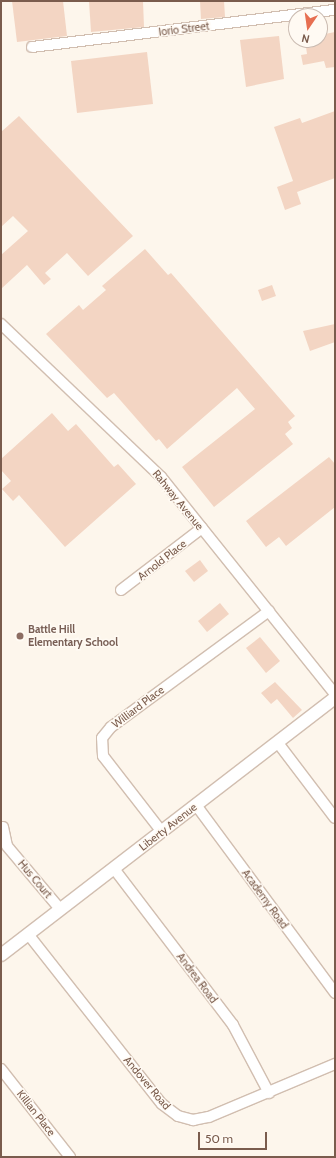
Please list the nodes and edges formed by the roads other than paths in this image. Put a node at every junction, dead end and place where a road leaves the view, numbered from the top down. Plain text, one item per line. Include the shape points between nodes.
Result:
1 (335, 10) edge
2 (32, 47) dead end
3 (1, 324) edge
4 (202, 528) junction
5 (121, 590) dead end
6 (269, 611) junction
7 (335, 694) edge
8 (335, 698) edge
9 (278, 743) junction
10 (196, 805) junction
11 (335, 818) edge
12 (3, 827) dead end
13 (162, 832) junction
14 (115, 870) junction
15 (60, 909) junction
16 (28, 934) junction
17 (1, 955) edge
18 (335, 993) edge
19 (335, 1064) edge
20 (1, 1069) edge
21 (269, 1093) junction
22 (70, 1157) edge

1 - 2 street, Iorio Street
3 - 4 street, Rahway Avenue via 140,455
4 - 5 street, Arnold Place
4 - 6 street, Rahway Avenue
6 - 7 street, Rahway Avenue
6 - 13 street, Williard Place via 111,727 102,738 103,756
8 - 9 street, Liberty Avenue
9 - 10 street, Liberty Avenue
9 - 11 street
10 - 13 street, Liberty Avenue
10 - 18 street, Academy Road
12 - 15 street, Hus Court via 7,846
13 - 14 street, Liberty Avenue
14 - 15 street, Liberty Avenue
14 - 21 street, Andrea Road via 233,1025
15 - 16 street, Liberty Avenue
16 - 17 street, Liberty Avenue
16 - 21 street, Andover Road via 167,1109 185,1119 201,1119
19 - 21 street, Andover Road
20 - 22 street, Killian Place

